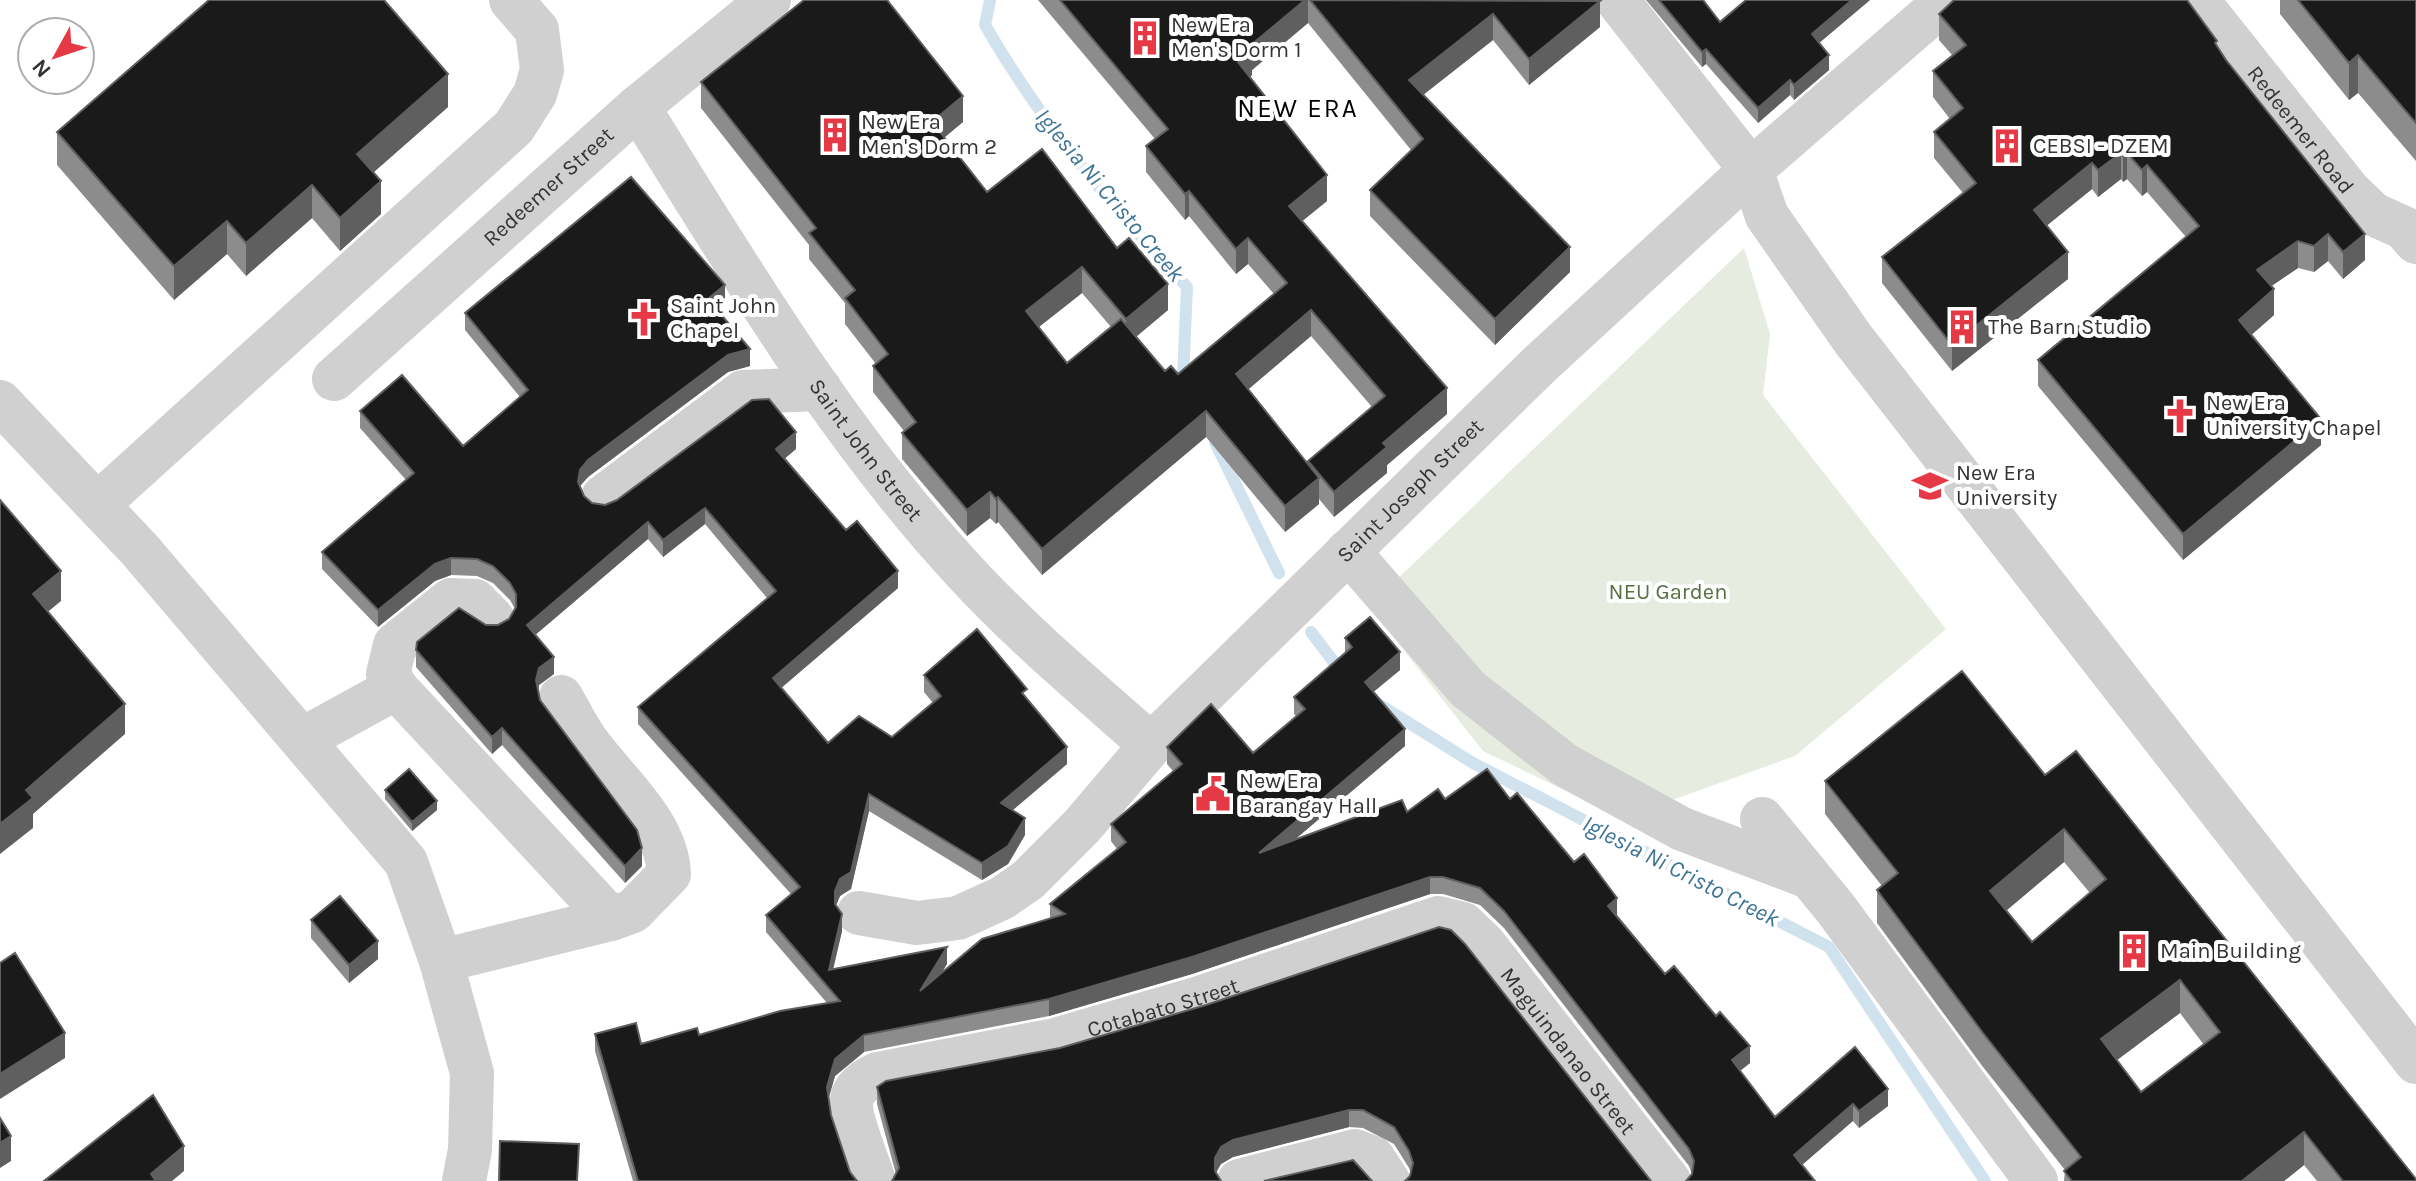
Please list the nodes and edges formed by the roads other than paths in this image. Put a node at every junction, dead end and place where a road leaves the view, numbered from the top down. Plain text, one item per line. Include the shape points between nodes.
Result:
1 (511, 0) edge
2 (769, 0) edge
3 (1617, 0) edge
4 (1947, 0) edge
5 (2197, 0) edge
6 (638, 107) junction
7 (1751, 170) junction
8 (2412, 231) edge
9 (334, 379) dead end
10 (820, 389) junction
11 (0, 402) edge
12 (603, 497) dead end
13 (98, 504) junction
14 (1348, 551) junction
15 (492, 618) dead end
16 (396, 688) junction
17 (561, 697) dead end
18 (303, 739) junction
19 (1151, 745) junction
20 (1762, 819) dead end
21 (1809, 877) junction
22 (859, 913) dead end
23 (611, 919) junction
24 (1463, 924) joint
25 (441, 961) junction
26 (2416, 1062) edge
27 (464, 1181) edge
28 (874, 1181) edge
29 (1239, 1181) edge
30 (1388, 1181) edge
31 (1669, 1181) edge
32 (2036, 1181) edge

1 - 13 street via 537,30 542,70 535,94 514,127
2 - 6 street, Redeemer Street
3 - 7 street
4 - 7 street, Saint Joseph Street
5 - 8 street, Redeemer Road via 2349,191 2373,214
6 - 9 street, Redeemer Street
6 - 10 street, Saint John Street
7 - 14 street, Saint Joseph Street
7 - 26 street via 1767,216 1853,339
10 - 12 street via 743,392
10 - 19 street, Saint John Street via 965,572 1029,637
11 - 13 street
13 - 18 street
14 - 19 street, Saint Joseph Street
14 - 21 street via 1468,689 1565,765 1682,829
15 - 16 street via 475,601 451,600 395,645 388,674
16 - 18 street
16 - 23 street
17 - 23 street via 585,738 660,836 668,856 669,874 633,911
18 - 25 street via 406,862
19 - 22 street, Saint Joseph Street via 1048,862 1002,898 958,918 917,923
20 - 21 street
21 - 32 street
23 - 25 street
24 - 28 street, Cotabato Street via 1438,918 1127,1020 1055,1040 877,1074 859,1085 851,1098
24 - 31 street, Maguindanao Street
25 - 27 street via 472,1073
29 - 30 street via 1355,1151 1373,1158

